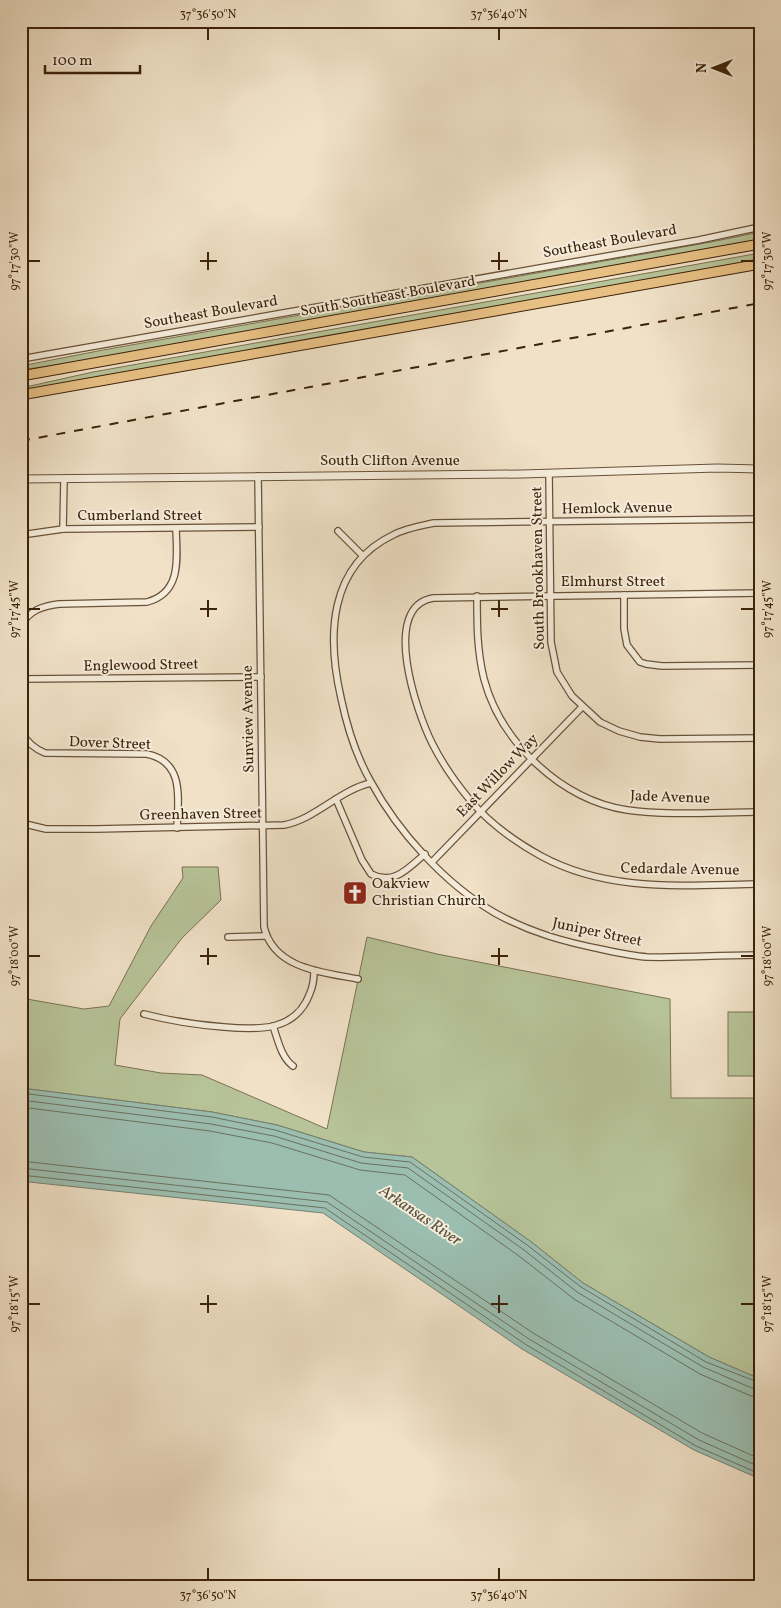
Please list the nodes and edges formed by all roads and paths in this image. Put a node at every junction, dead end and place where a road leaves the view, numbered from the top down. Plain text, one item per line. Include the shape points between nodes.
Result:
1 (760, 227) edge
2 (760, 244) edge
3 (760, 264) edge
4 (21, 359) edge
5 (21, 376) edge
6 (21, 395) edge
7 (760, 469) edge
8 (549, 473) junction
9 (258, 476) junction
10 (21, 478) edge
11 (64, 478) junction
12 (760, 519) edge
13 (550, 522) junction
14 (259, 527) junction
15 (63, 529) junction
16 (176, 529) junction
17 (338, 531) dead end
18 (21, 535) edge
19 (363, 556) junction
20 (760, 593) edge
21 (551, 595) junction
22 (624, 595) junction
23 (477, 596) junction
24 (21, 626) edge
25 (406, 640) joint
26 (760, 665) edge
27 (261, 677) junction
28 (21, 679) edge
29 (582, 707) junction
30 (21, 732) edge
31 (760, 738) edge
32 (532, 759) junction
33 (371, 783) junction
34 (336, 798) junction
35 (481, 812) junction
36 (760, 812) edge
37 (21, 823) edge
38 (262, 826) junction
39 (177, 828) junction
40 (425, 854) junction
41 (432, 862) junction
42 (760, 884) edge
43 (266, 936) junction
44 (228, 937) dead end
45 (760, 955) edge
46 (314, 971) junction
47 (358, 979) dead end
48 (144, 1014) dead end
49 (273, 1026) junction
50 (293, 1066) dead end

1 - 4 street, Southeast Boulevard
2 - 5 main road, South Southeast Boulevard
3 - 6 main road
7 - 8 street, South Clifton Avenue
8 - 9 street, South Clifton Avenue
8 - 13 street, South Brookhaven Street
9 - 11 street, South Clifton Avenue
9 - 14 street, Sunview Avenue
10 - 11 street, South Clifton Avenue
11 - 15 street
12 - 13 street, Hemlock Avenue
13 - 19 street, Hemlock Avenue via 427,524 391,535
13 - 21 street, South Brookhaven Street
14 - 16 street, Cumberland Street
14 - 27 street, Sunview Avenue
15 - 16 street, Cumberland Street
15 - 18 street, Cumberland Street
16 - 24 street via 174,580 159,598 147,602 45,606 28,615
17 - 19 street
19 - 33 street, Juniper Street via 342,589 333,640 345,715
20 - 22 street, Elmhurst Street
21 - 22 street, Elmhurst Street
21 - 23 street, Elmhurst Street
21 - 29 street, South Brookhaven Street via 551,642 556,668 564,685
22 - 26 street via 627,645 640,662 662,666
23 - 25 street, Elmhurst Street via 433,598 419,602 407,621
23 - 32 street, Jade Avenue via 478,648 487,689 506,728
25 - 35 street, Cedardale Avenue via 413,690 424,724 449,772
27 - 28 street, Englewood Street
27 - 38 street, Sunview Avenue
29 - 31 street, South Brookhaven Street via 600,722 640,737
29 - 32 street, East Willow Way
30 - 39 street, Dover Street via 35,748 51,754 147,754 160,759 176,777
32 - 35 street, East Willow Way
32 - 36 street, Jade Avenue via 577,792 617,808 649,812
33 - 34 street, Greenhaven Street
33 - 40 street, Juniper Street
34 - 38 street, Greenhaven Street via 299,821
34 - 40 street via 370,874 381,878 398,876
35 - 41 street, East Willow Way
35 - 42 street, Cedardale Avenue via 508,836 541,856 594,876 642,884
37 - 39 street, Greenhaven Street via 46,829
38 - 39 street, Greenhaven Street
38 - 43 street, Sunview Avenue
40 - 41 street, Juniper Street
41 - 45 street, Juniper Street via 459,888 494,912 558,940 635,956
43 - 44 street
43 - 46 street via 282,956
46 - 47 street
46 - 49 street via 311,991 303,1007 290,1019
48 - 49 street via 193,1024 251,1029
49 - 50 street via 284,1055

